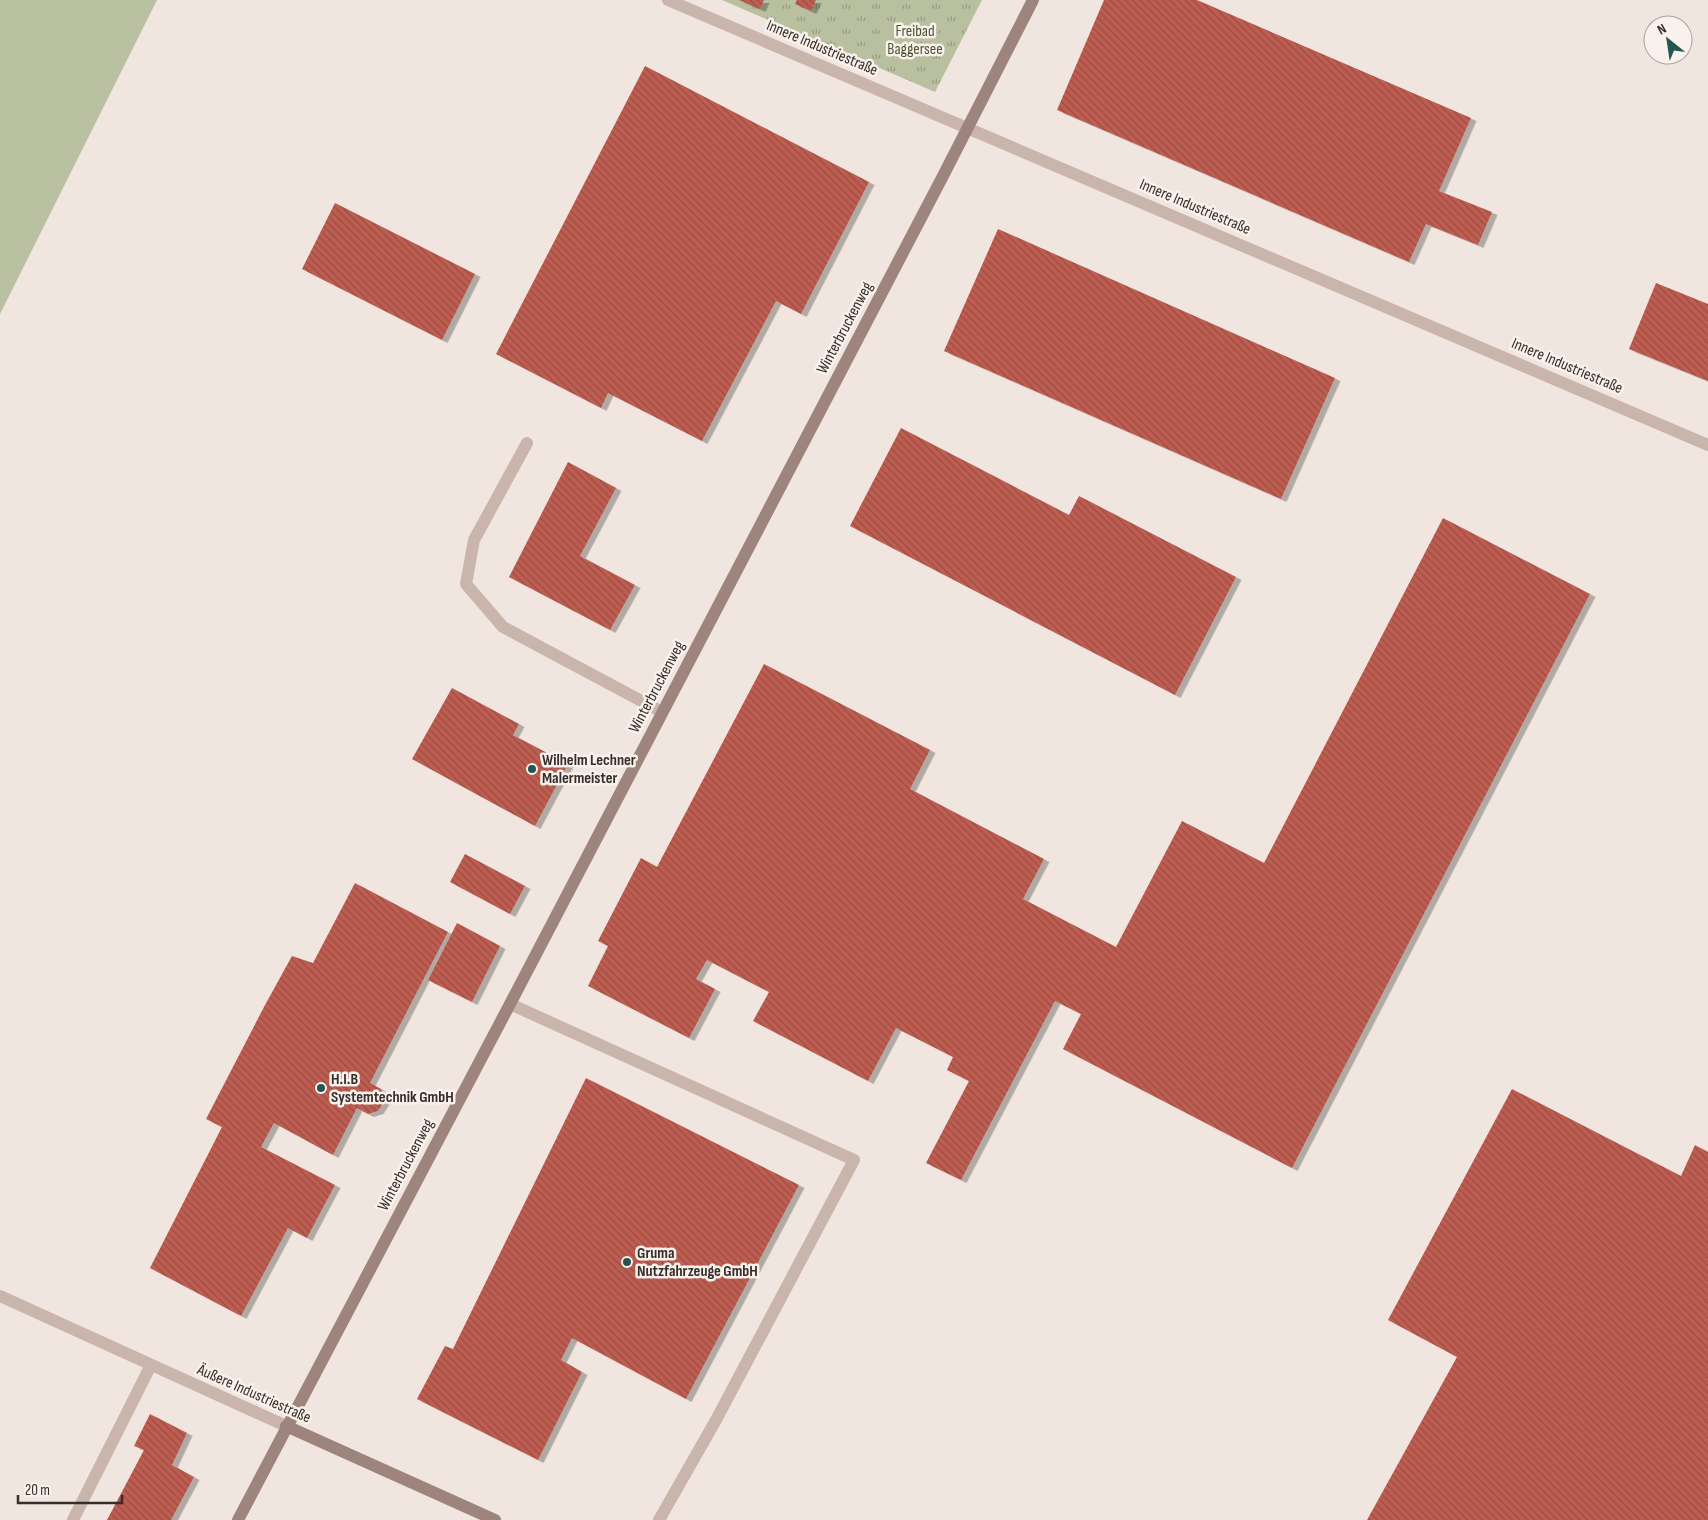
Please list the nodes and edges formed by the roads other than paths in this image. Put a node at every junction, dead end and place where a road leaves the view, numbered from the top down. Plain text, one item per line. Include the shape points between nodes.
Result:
1 (668, 0) edge
2 (1033, 0) edge
3 (968, 128) junction
4 (527, 444) dead end
5 (1708, 444) edge
6 (662, 712) junction
7 (510, 1004) junction
8 (0, 1296) edge
9 (151, 1365) junction
10 (286, 1426) junction
11 (73, 1520) edge
12 (238, 1520) edge
13 (494, 1520) edge
14 (659, 1520) edge

1 - 3 street, Innere Industriestraße
2 - 3 street, Winterbruckenweg
3 - 5 street, Innere Industriestraße
3 - 6 street, Winterbruckenweg
4 - 6 street via 474,540 466,584 503,626
6 - 7 street, Winterbruckenweg
7 - 10 street, Winterbruckenweg
7 - 14 street via 854,1160
8 - 9 street, Äußere Industriestraße
9 - 10 street, Äußere Industriestraße
9 - 11 street
10 - 12 street, Winterbruckenweg
10 - 13 street, Äußere Industriestraße

